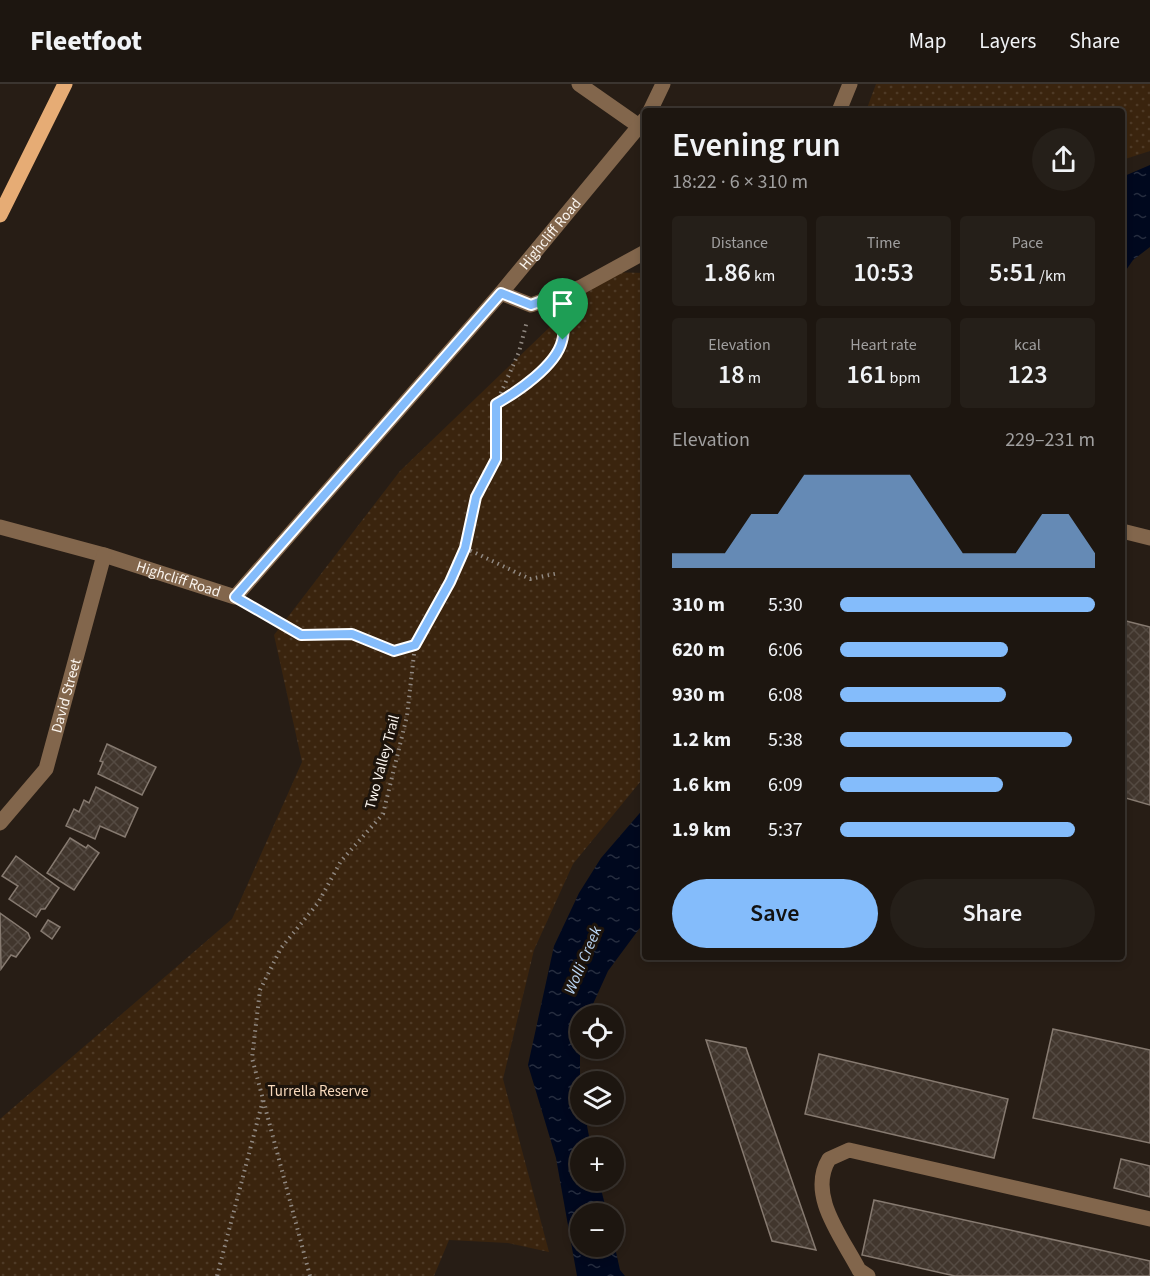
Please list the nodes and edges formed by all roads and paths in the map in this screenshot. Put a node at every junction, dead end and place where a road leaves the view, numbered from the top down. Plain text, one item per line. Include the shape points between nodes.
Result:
1 (65, 84) edge
2 (579, 84) edge
3 (663, 84) edge
4 (850, 84) edge
5 (651, 108) edge
6 (841, 108) edge
7 (642, 123) edge
8 (0, 215) edge
9 (642, 254) edge
10 (501, 293) junction
11 (561, 294) junction
12 (531, 305) junction
13 (496, 404) junction
14 (0, 527) edge
15 (1125, 532) edge
16 (1150, 538) edge
17 (465, 548) junction
18 (104, 555) junction
19 (559, 573) dead end
20 (235, 597) junction
21 (415, 645) junction
22 (0, 823) edge
23 (263, 1099) junction
24 (1150, 1219) edge
25 (217, 1276) edge
26 (310, 1276) edge
27 (868, 1276) edge

1 - 8 main road
2 - 7 street
3 - 5 street
4 - 6 street
7 - 10 street, Highcliff Road
9 - 11 street
10 - 12 street
10 - 20 street, Highcliff Road
11 - 12 street
11 - 13 path via 563,340 556,354 521,389
12 - 13 path, Two Valley Trail via 519,352
13 - 17 path, Two Valley Trail via 496,459 476,497
14 - 18 street, Highcliff Road
15 - 16 street
17 - 19 path via 530,579
17 - 21 path, Two Valley Trail
18 - 20 street, Highcliff Road
18 - 22 street, David Street via 46,769
20 - 21 path via 301,635 352,634 394,651
21 - 23 path, Two Valley Trail via 407,716 383,814 341,861 318,903 281,948 260,990 252,1058
23 - 25 path
23 - 26 path, Two Valley Trail
24 - 27 street via 849,1150 829,1159 820,1182 823,1200 859,1270

